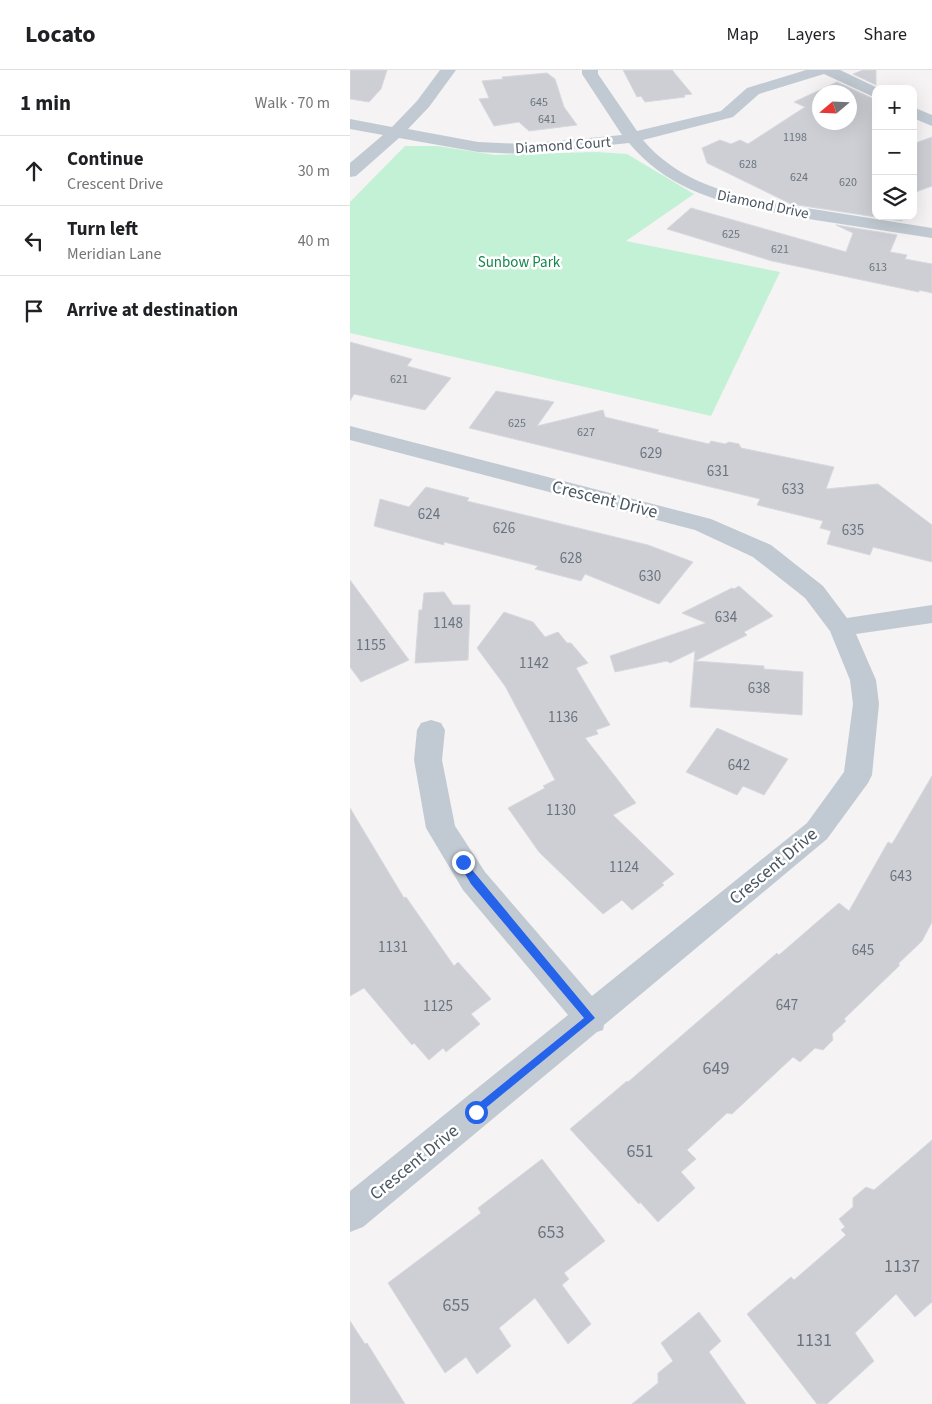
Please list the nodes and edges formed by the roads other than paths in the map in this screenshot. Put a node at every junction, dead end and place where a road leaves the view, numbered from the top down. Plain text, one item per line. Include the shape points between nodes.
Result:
1 (448, 70) edge
2 (590, 70) edge
3 (822, 70) edge
4 (828, 70) edge
5 (872, 92) edge
6 (917, 114) edge
7 (932, 121) edge
8 (350, 124) edge
9 (397, 131) junction
10 (632, 137) junction
11 (350, 172) edge
12 (932, 233) edge
13 (350, 433) edge
14 (932, 614) edge
15 (841, 628) junction
16 (432, 730) dead end
17 (591, 1018) junction
18 (350, 1214) edge

1 - 9 street via 423,104
2 - 10 street, Diamond Drive
3 - 10 street, Diamond Court via 753,91 727,114
4 - 5 street
6 - 7 street
8 - 9 street, Diamond Court
9 - 10 street, Diamond Court via 478,147 523,149
9 - 11 street
10 - 12 street, Diamond Drive via 647,155 676,176 714,194 756,205
13 - 15 street, Crescent Drive via 703,524 762,551 814,592
14 - 15 street
15 - 17 street, Crescent Drive via 863,680 866,704 858,775 817,831
16 - 17 street via 428,760 441,828 474,881
17 - 18 street, Crescent Drive

